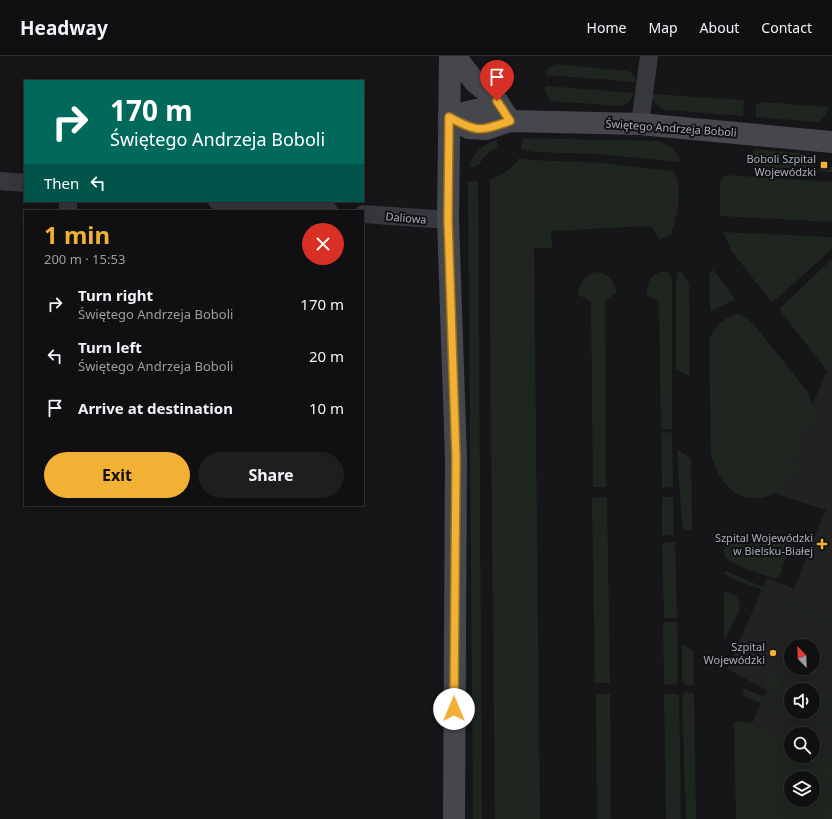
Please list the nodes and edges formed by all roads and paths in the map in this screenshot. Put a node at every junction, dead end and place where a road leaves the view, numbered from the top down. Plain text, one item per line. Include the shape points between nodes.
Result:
1 (450, 56) edge
2 (455, 56) edge
3 (649, 56) edge
4 (449, 117) junction
5 (510, 121) junction
6 (640, 124) junction
7 (832, 142) edge
8 (0, 181) edge
9 (24, 183) edge
10 (228, 202) edge
11 (318, 210) edge
12 (364, 214) edge
13 (448, 220) junction
14 (454, 819) edge

1 - 4 street
2 - 5 street via 475,82 497,101
3 - 6 street
4 - 5 street, Świętego Andrzeja Boboli via 475,110 494,111
4 - 13 street
5 - 6 street, Świętego Andrzeja Boboli
6 - 7 street, Świętego Andrzeja Boboli
8 - 9 street
10 - 11 street
12 - 13 street, Daliowa
13 - 14 street via 456,458

